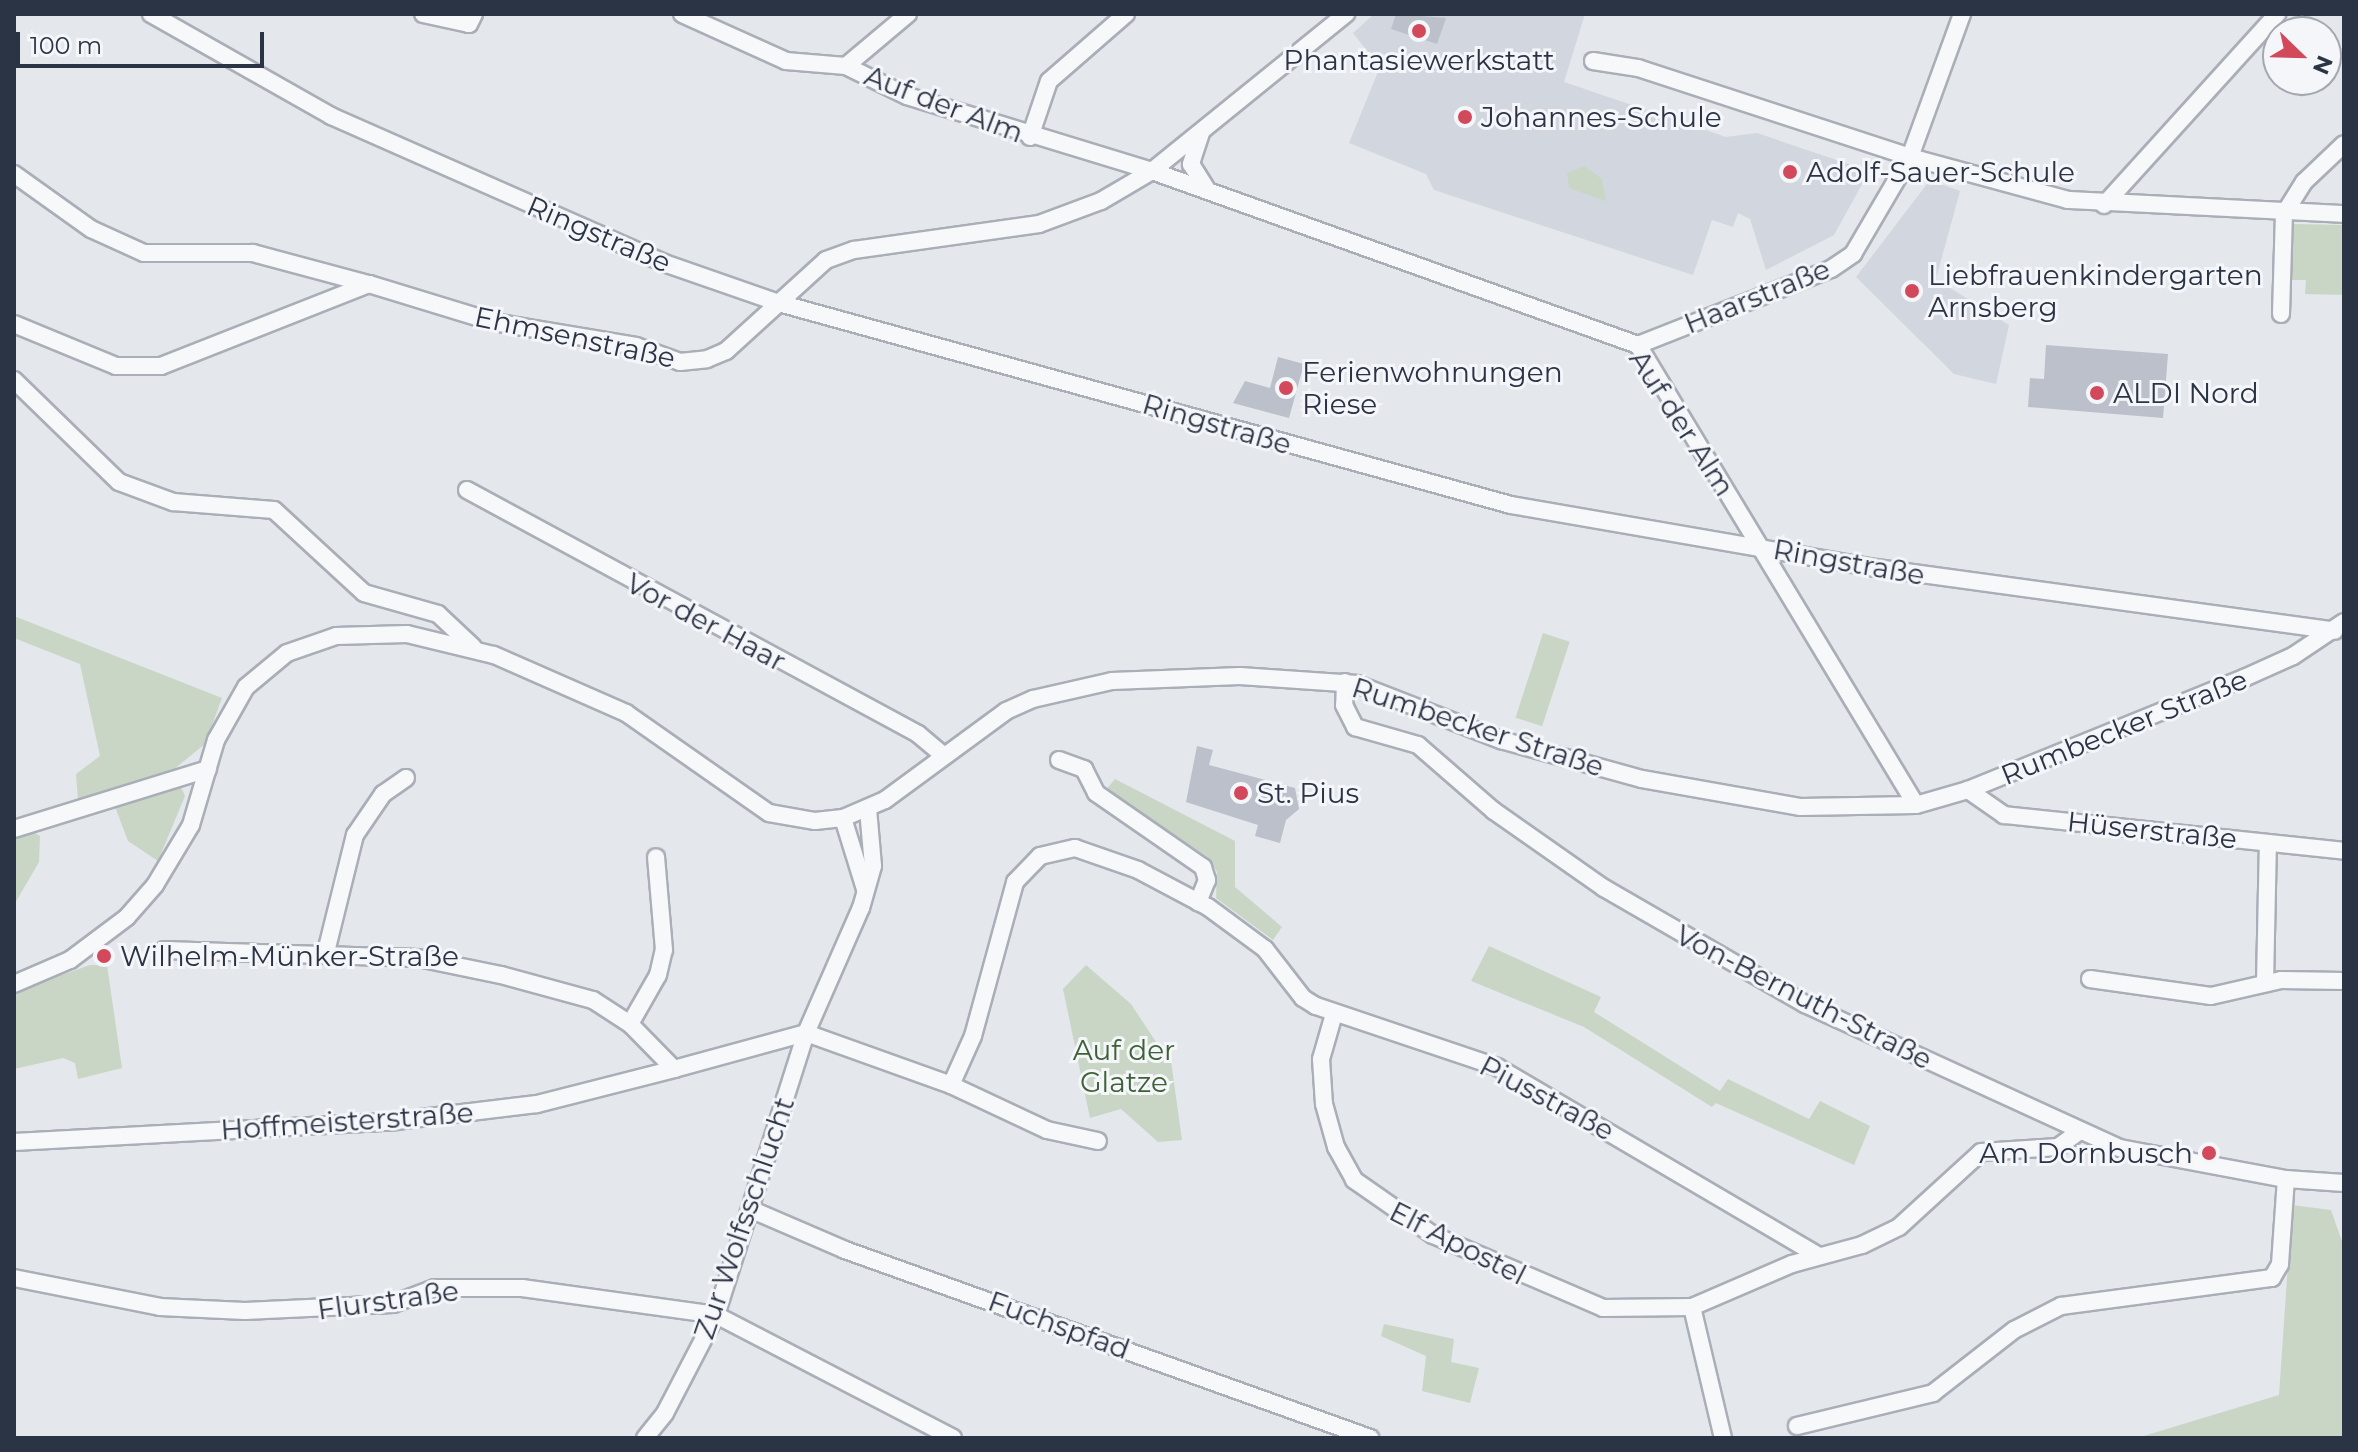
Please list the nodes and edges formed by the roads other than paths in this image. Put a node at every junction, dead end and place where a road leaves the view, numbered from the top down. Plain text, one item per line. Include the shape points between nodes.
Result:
1 (151, 14) edge
2 (423, 14) edge
3 (474, 14) edge
4 (682, 14) edge
5 (908, 14) edge
6 (1126, 14) edge
7 (1346, 14) edge
8 (1962, 14) edge
9 (2277, 14) edge
10 (1593, 61) dead end
11 (846, 66) junction
12 (1201, 132) junction
13 (1030, 137) junction
14 (2344, 144) edge
15 (1910, 157) junction
16 (1152, 171) junction
17 (14, 174) edge
18 (1208, 191) junction
19 (2104, 205) junction
20 (2284, 214) junction
21 (2344, 214) edge
22 (369, 284) junction
23 (779, 303) junction
24 (2281, 314) dead end
25 (14, 324) edge
26 (1638, 345) junction
27 (14, 380) edge
28 (467, 490) dead end
29 (1762, 547) junction
30 (2340, 628) edge
31 (474, 648) junction
32 (1345, 682) junction
33 (944, 756) junction
34 (1059, 760) dead end
35 (208, 769) junction
36 (406, 778) dead end
37 (1968, 790) junction
38 (1916, 805) junction
39 (868, 809) junction
40 (843, 818) junction
41 (14, 829) edge
42 (2268, 843) junction
43 (2344, 851) edge
44 (656, 857) dead end
45 (865, 889) junction
46 (1198, 902) junction
47 (164, 950) dead end
48 (326, 952) junction
49 (2090, 979) dead end
50 (2344, 981) edge
51 (2265, 983) junction
52 (14, 984) edge
53 (1334, 1014) junction
54 (630, 1024) junction
55 (806, 1033) junction
56 (674, 1069) junction
57 (951, 1085) junction
58 (2077, 1133) junction
59 (1098, 1141) dead end
60 (14, 1142) edge
61 (2286, 1179) junction
62 (2344, 1183) edge
63 (750, 1209) junction
64 (1817, 1255) junction
65 (14, 1278) edge
66 (1692, 1307) junction
67 (716, 1315) junction
68 (1797, 1426) dead end
69 (645, 1438) edge
70 (953, 1438) edge
71 (1370, 1438) edge
72 (1723, 1438) edge

1 - 23 street, Ringstraße via 331,116 617,243
2 - 3 street via 469,24
4 - 11 street, Auf der Alm via 786,61
5 - 11 street
6 - 13 street via 1049,81
7 - 12 street, Ehmsenstraße
8 - 15 street, Haarstraße
9 - 19 street
10 - 15 street via 1638,68
11 - 13 street, Auf der Alm via 907,96
12 - 16 street, Ehmsenstraße
12 - 18 street via 1191,164
13 - 16 street, Auf der Alm
14 - 20 street via 2304,182
15 - 19 street
15 - 26 street, Haarstraße via 1853,254 1831,269
16 - 18 street, Auf der Alm
16 - 23 street, Ehmsenstraße via 1101,201 1039,224 854,250 826,260
17 - 22 street, Ehmsenstraße via 91,229 144,253 253,253
18 - 26 street, Auf der Alm
19 - 20 street
20 - 21 street
20 - 24 street
22 - 23 street, Ehmsenstraße via 493,322 636,346 680,362 707,359 742,338
22 - 25 street via 161,366 116,366
23 - 29 street, Ringstraße via 1511,505
26 - 29 street, Auf der Alm
27 - 31 street via 119,482 173,502 274,510 364,593 438,614
28 - 33 street, Vor der Haar via 918,734
29 - 30 street, Ringstraße
29 - 38 street, Auf der Alm
30 - 37 street, Rumbecker Straße via 2244,678
31 - 35 street, Rumbecker Straße via 381,632 299,647 246,687 216,740
31 - 40 street, Rumbecker Straße via 626,713 769,813 798,821
32 - 33 street, Rumbecker Straße via 1240,676 1088,684 1006,711
32 - 38 street, Rumbecker Straße via 1520,747 1642,779 1800,807
32 - 58 street, Von-Bernuth-Straße via 1344,705 1355,727 1418,745 1494,811 1638,910 1805,1004
33 - 39 street, Rumbecker Straße
34 - 46 street via 1084,769 1096,793 1203,867 1207,880
35 - 41 street
35 - 52 street, Rumbecker Straße via 174,855 155,885 103,937 70,960
36 - 48 street via 383,794 355,835
37 - 38 street, Rumbecker Straße
37 - 42 street, Hüserstraße via 2004,815
39 - 40 street, Rumbecker Straße
39 - 45 street, Zur Wolfsschlucht via 873,849
40 - 45 street
42 - 43 street, Hüserstraße
42 - 51 street
44 - 54 street via 664,950 658,975
45 - 55 street, Zur Wolfsschlucht
46 - 53 street, Piusstraße via 1265,949 1303,998
46 - 57 street, Piusstraße via 1138,870 1075,848 1029,862 1002,913 973,1036
47 - 48 street
48 - 54 street via 418,958 501,975 593,1000
49 - 51 street via 2211,996
50 - 51 street
53 - 64 street, Piusstraße via 1497,1067
53 - 66 street, Elf Apostel via 1321,1059 1324,1104 1344,1164 1378,1201 1433,1235 1580,1300 1614,1308
54 - 56 street
55 - 56 street
55 - 57 street
55 - 63 street, Zur Wolfsschlucht
56 - 60 street, Hoffmeisterstraße via 537,1104 396,1121
57 - 59 street via 1047,1130
58 - 61 street, Von-Bernuth-Straße via 2147,1155
58 - 64 street, Elf Apostel via 2058,1147 1981,1152 1899,1227 1862,1245
61 - 62 street, Von-Bernuth-Straße
61 - 68 street via 2280,1264 2272,1278 2061,1306 2014,1330 1933,1393
63 - 67 street, Zur Wolfsschlucht
63 - 71 street, Fuchspfad via 845,1250
64 - 66 street, Elf Apostel
65 - 67 street, Flurstraße via 160,1307 245,1311 393,1304 435,1288 522,1288
66 - 72 street
67 - 69 street, Zur Wolfsschlucht via 665,1413
67 - 70 street, Flurstraße

